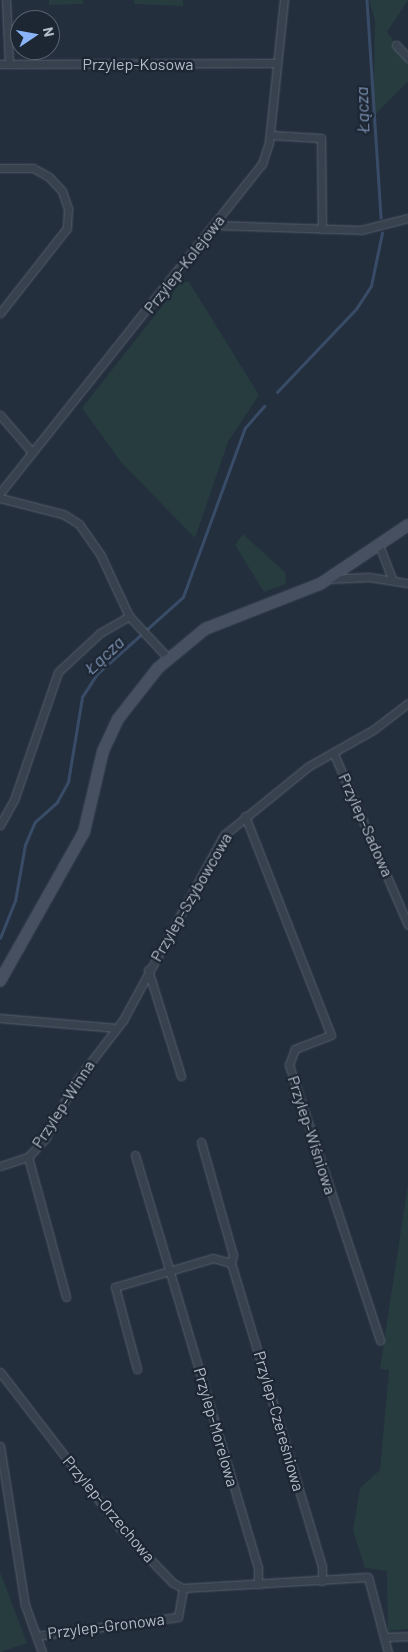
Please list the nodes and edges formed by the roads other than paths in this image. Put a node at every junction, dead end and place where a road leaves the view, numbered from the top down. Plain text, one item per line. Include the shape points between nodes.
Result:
1 (6, 0) edge
2 (284, 0) edge
3 (396, 45) dead end
4 (408, 58) edge
5 (276, 63) junction
6 (0, 64) edge
7 (9, 64) junction
8 (270, 135) junction
9 (0, 168) edge
10 (408, 218) edge
11 (214, 225) junction
12 (322, 229) junction
13 (0, 314) edge
14 (0, 415) edge
15 (31, 451) junction
16 (0, 493) edge
17 (0, 498) edge
18 (408, 525) edge
19 (379, 545) junction
20 (328, 579) junction
21 (392, 579) junction
22 (408, 583) edge
23 (129, 616) junction
24 (168, 658) junction
25 (408, 703) edge
26 (334, 754) junction
27 (245, 816) junction
28 (0, 825) edge
29 (408, 925) edge
30 (148, 970) junction
31 (0, 981) edge
32 (0, 1018) edge
33 (117, 1028) junction
34 (181, 1076) dead end
35 (201, 1142) dead end
36 (136, 1155) dead end
37 (28, 1157) junction
38 (0, 1166) edge
39 (231, 1263) junction
40 (170, 1271) junction
41 (66, 1298) dead end
42 (380, 1340) dead end
43 (137, 1368) dead end
44 (0, 1372) edge
45 (0, 1446) edge
46 (322, 1581) junction
47 (258, 1584) junction
48 (183, 1588) junction
49 (36, 1636) junction
50 (408, 1636) edge
51 (384, 1637) junction
52 (42, 1652) edge
53 (388, 1652) edge

1 - 7 street
2 - 5 street, Przylep-Kolejowa
3 - 4 street
5 - 7 street, Przylep-Kosowa
5 - 8 street, Przylep-Kolejowa
6 - 7 street, Przylep-Kosowa
8 - 11 street, Przylep-Kolejowa via 262,164
8 - 12 street via 321,138
9 - 13 street via 33,168 49,177 62,190 68,208 67,228
10 - 12 street via 361,230
11 - 12 street
11 - 15 street, Przylep-Kolejowa
14 - 15 street
15 - 16 street, Przylep-Kolejowa
17 - 23 street via 62,514 79,524 101,556
18 - 19 main road
19 - 20 main road
19 - 21 street
20 - 21 street
20 - 24 main road via 205,629
21 - 22 street
23 - 24 street
23 - 28 street via 100,633 58,672 14,800
24 - 31 main road via 118,719 103,751 84,832
25 - 26 street, Przylep-Szybowcowa
26 - 27 street, Przylep-Szybowcowa via 309,766
26 - 29 street, Przylep-Sadowa
27 - 30 street, Przylep-Szybowcowa via 219,843
27 - 42 street, Przylep-Wiśniowa via 331,1035 295,1049 289,1065
30 - 33 street, Przylep-Szybowcowa
30 - 34 street
32 - 33 street
33 - 37 street, Przylep-Winna via 72,1085 45,1139
35 - 39 street, Przylep-Czereśniowa via 234,1255
36 - 40 street, Przylep-Morelowa
37 - 38 street, Przylep-Winna
37 - 41 street
39 - 40 street via 213,1258
39 - 46 street, Przylep-Czereśniowa via 322,1566
40 - 43 street via 115,1287
40 - 47 street, Przylep-Morelowa via 258,1568
44 - 48 street, Przylep-Orzechowa via 128,1537
45 - 49 street via 23,1596
46 - 47 street
46 - 51 street via 368,1577
47 - 48 street
48 - 49 street, Przylep-Gronowa via 178,1616
49 - 52 street
50 - 51 street
51 - 53 street

